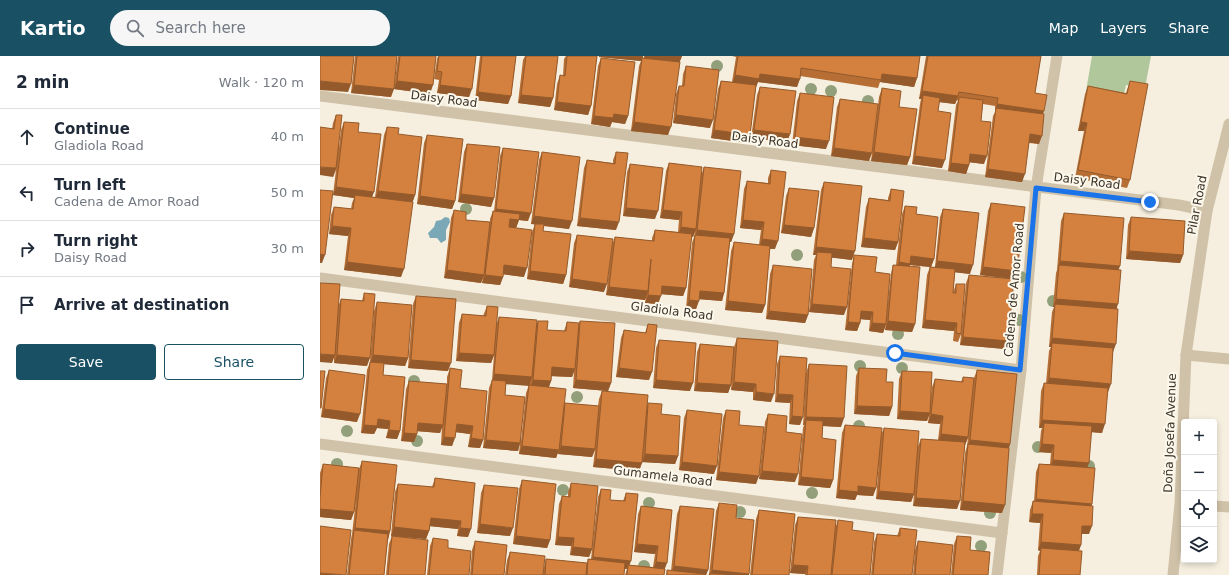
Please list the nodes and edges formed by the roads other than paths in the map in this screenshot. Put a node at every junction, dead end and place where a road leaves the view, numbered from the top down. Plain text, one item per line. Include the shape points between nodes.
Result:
1 (1057, 56) edge
2 (320, 96) edge
3 (1229, 124) edge
4 (1036, 188) junction
5 (1207, 211) junction
6 (320, 278) edge
7 (1196, 293) joint
8 (1186, 355) junction
9 (1229, 359) edge
10 (1020, 370) junction
11 (320, 444) edge
12 (1182, 491) edge
13 (1217, 506) edge
14 (1229, 507) edge
15 (1181, 511) edge
16 (1002, 533) junction
17 (997, 575) edge
18 (1173, 575) edge

1 - 4 street, Cadena de Amor Road
2 - 4 street, Daisy Road
3 - 5 street, Pilar Road
4 - 5 street, Daisy Road
4 - 10 street, Cadena de Amor Road
5 - 7 street, Pilar Road
6 - 10 street, Gladiola Road
7 - 8 street, Doña Josefa Avenue
8 - 9 street
8 - 12 street, Doña Josefa Avenue
10 - 16 street, Cadena de Amor Road
11 - 16 street, Gumamela Road
13 - 14 street
15 - 18 street, Doña Josefa Avenue
16 - 17 street, Cadena de Amor Road

